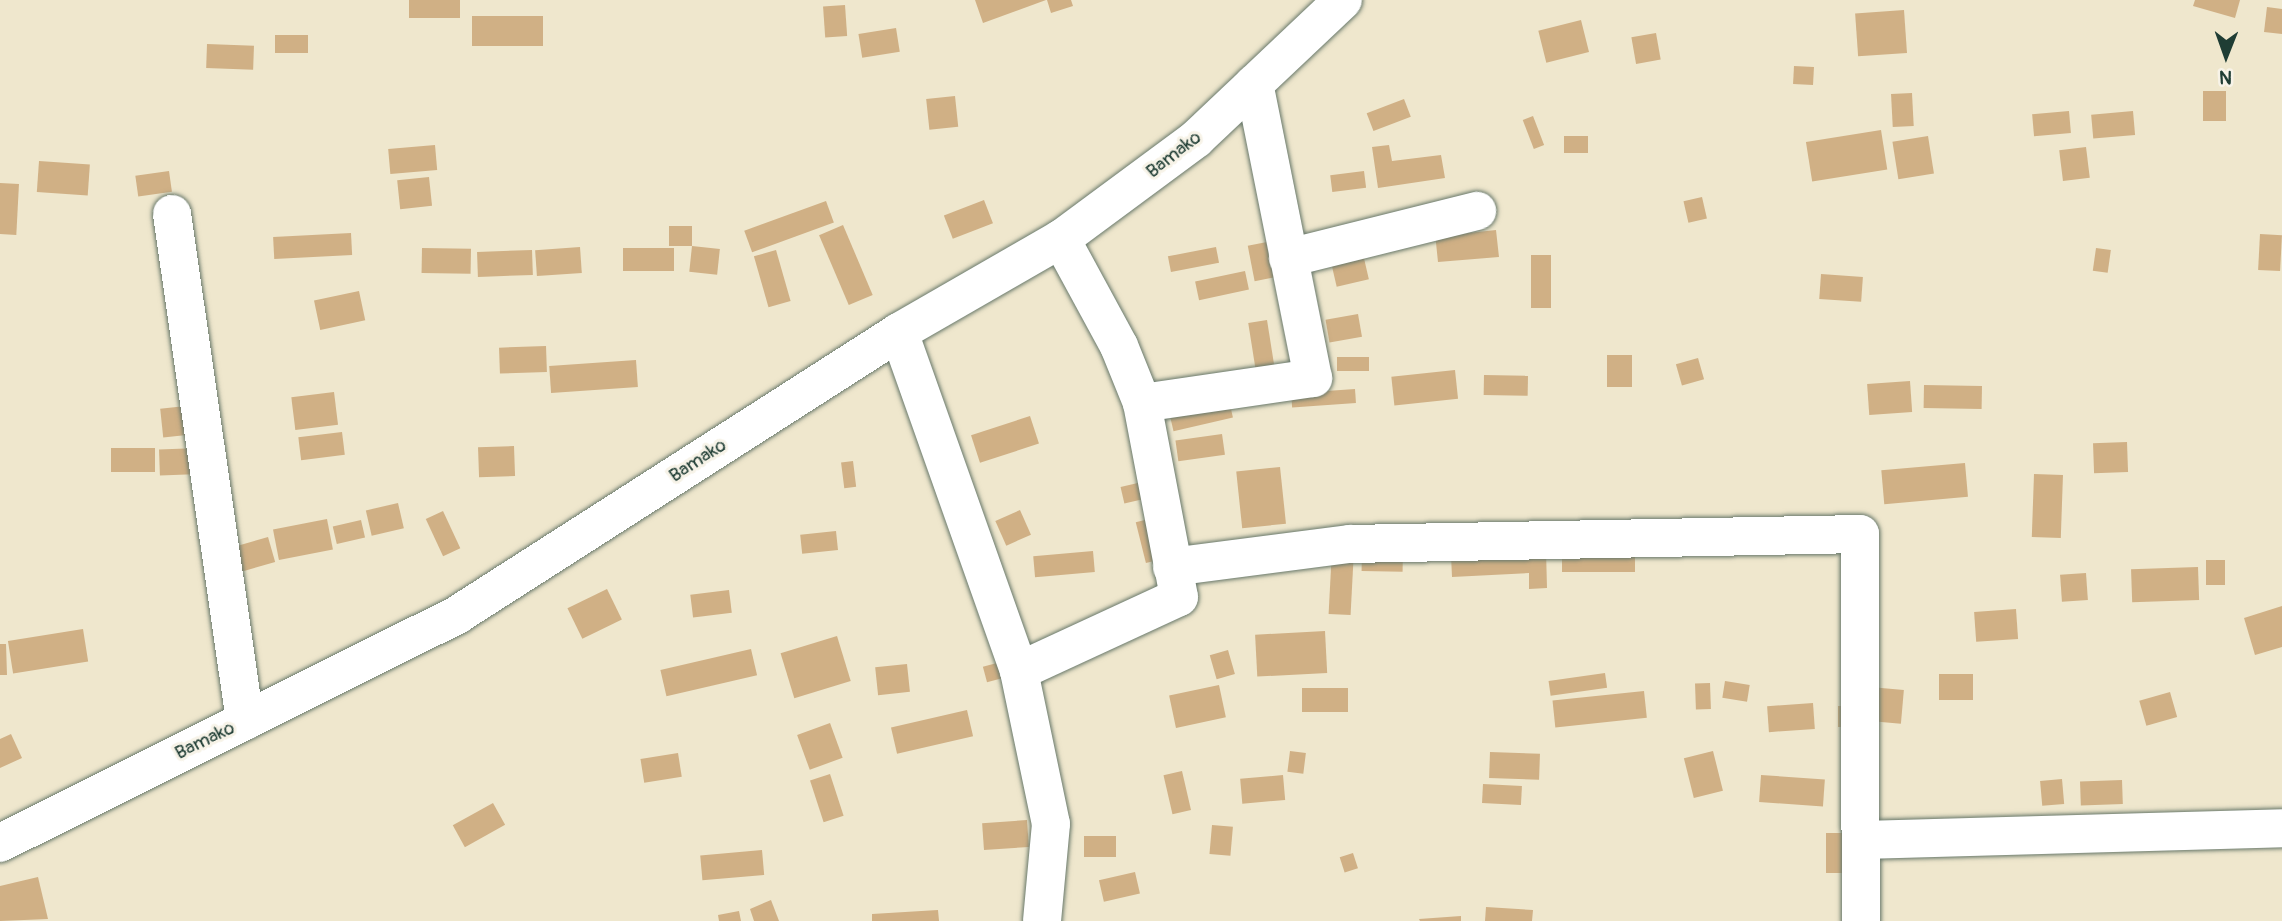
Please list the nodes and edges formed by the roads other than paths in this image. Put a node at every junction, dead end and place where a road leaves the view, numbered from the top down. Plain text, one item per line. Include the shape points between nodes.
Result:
1 (1343, 0) edge
2 (1254, 84) junction
3 (1477, 211) dead end
4 (172, 214) dead end
5 (1061, 239) junction
6 (1288, 258) junction
7 (899, 332) junction
8 (1142, 403) junction
9 (1172, 567) junction
10 (1019, 671) junction
11 (245, 721) junction
12 (2282, 828) edge
13 (1, 840) edge
14 (1864, 840) junction
15 (1042, 921) edge
16 (1861, 921) edge

1 - 2 street, Bamako
2 - 5 street, Bamako via 1196,139
2 - 6 street
3 - 6 street
4 - 11 street
5 - 7 street, Bamako
5 - 8 street via 1119,346
6 - 8 street via 1313,378
7 - 10 street
7 - 11 street, Bamako via 457,615
8 - 9 street
9 - 10 street via 1179,597
9 - 14 street via 1350,544 1860,534
10 - 15 street via 1051,824
11 - 13 street, Bamako
12 - 14 street
14 - 16 street

